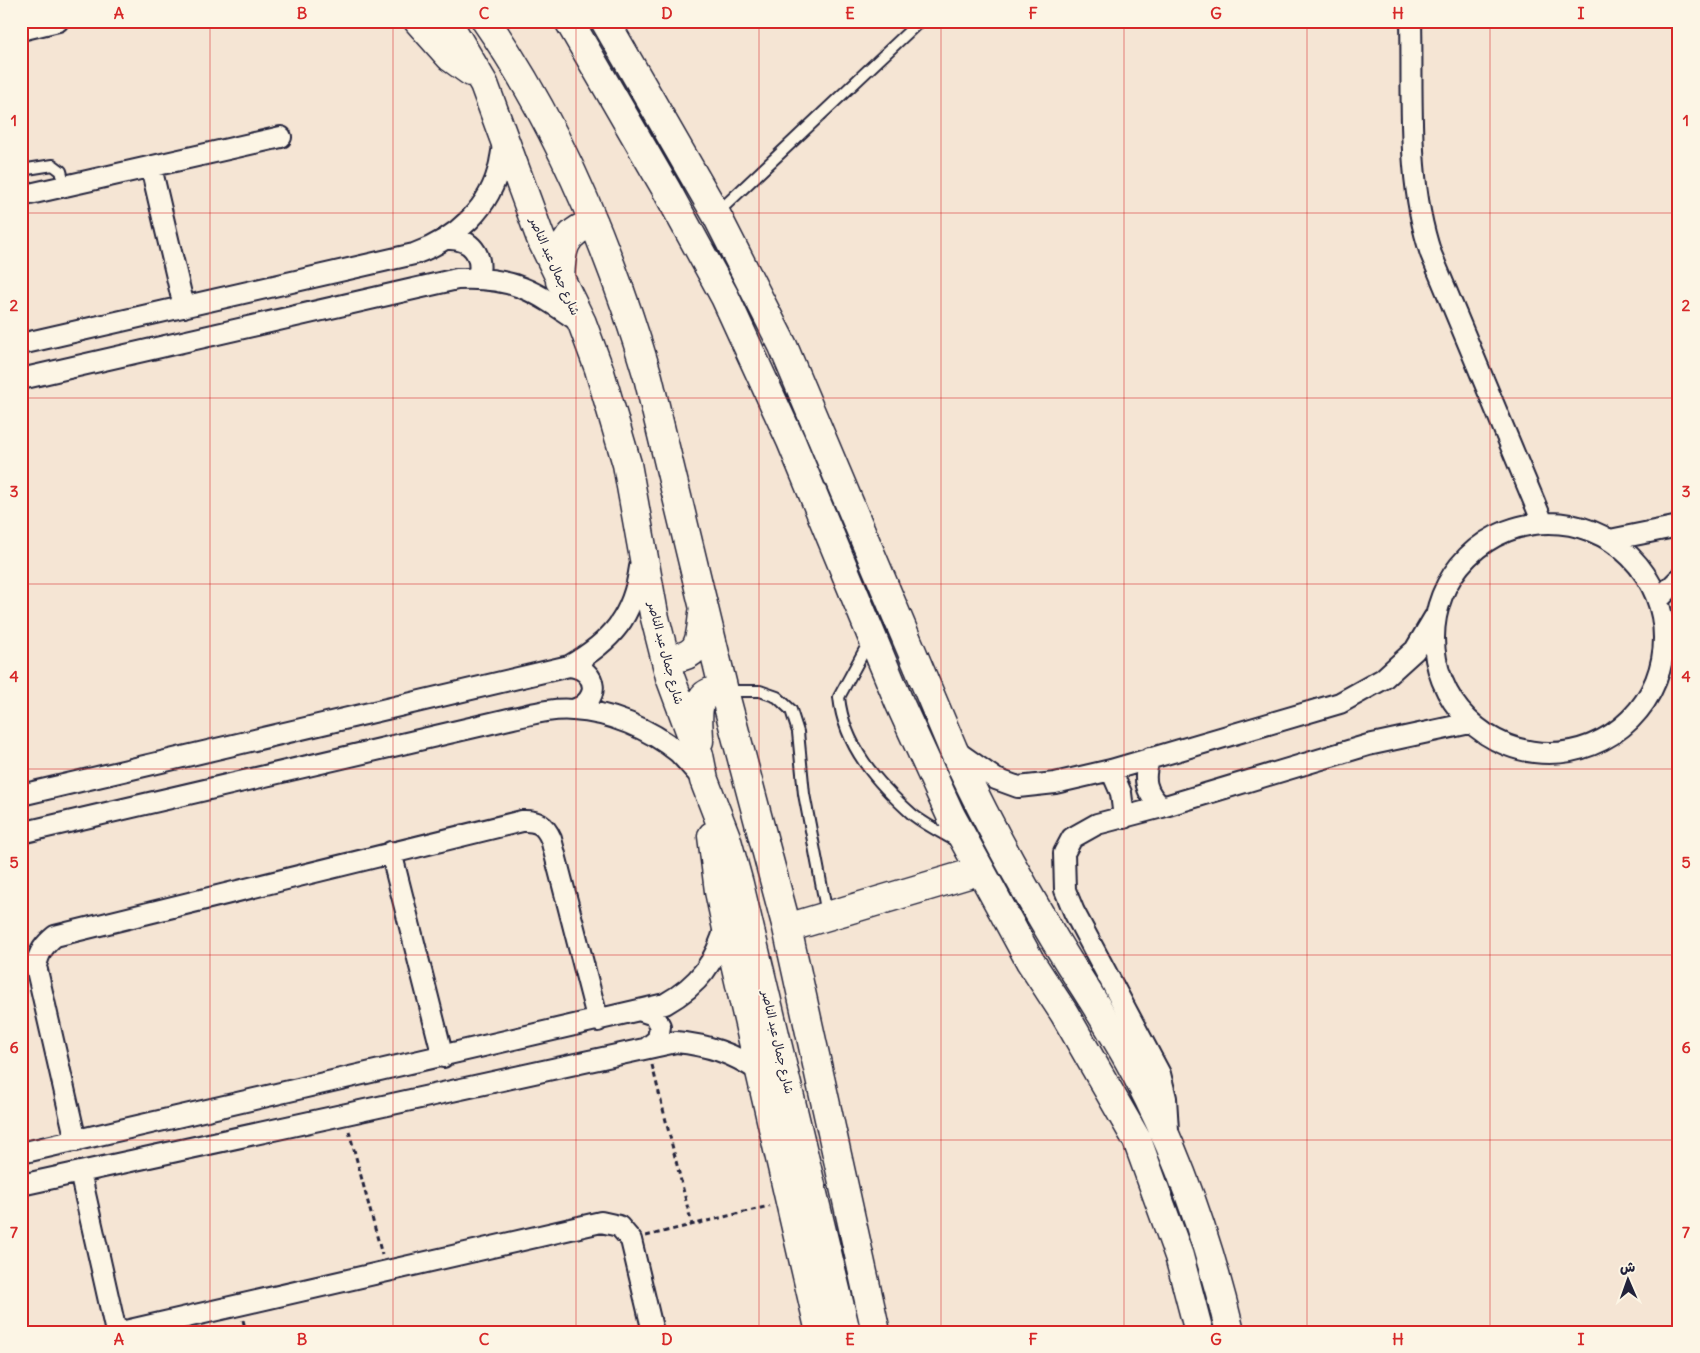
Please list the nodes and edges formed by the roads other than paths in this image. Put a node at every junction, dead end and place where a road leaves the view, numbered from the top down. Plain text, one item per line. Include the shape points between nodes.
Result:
1 (58, 21) edge
2 (418, 21) edge
3 (447, 21) edge
4 (486, 21) edge
5 (569, 21) edge
6 (605, 21) edge
7 (920, 21) edge
8 (1411, 21) edge
9 (21, 30) edge
10 (484, 84) junction
11 (498, 121) junction
12 (281, 137) dead end
13 (150, 166) junction
14 (21, 170) edge
15 (65, 186) junction
16 (21, 196) edge
17 (716, 214) junction
18 (594, 222) junction
19 (448, 239) junction
20 (478, 278) junction
21 (560, 282) junction
22 (752, 282) junction
23 (725, 297) junction
24 (175, 309) junction
25 (582, 323) junction
26 (174, 343) junction
27 (21, 344) edge
28 (21, 379) edge
29 (1544, 523) junction
30 (1679, 526) edge
31 (1610, 540) junction
32 (642, 550) junction
33 (1679, 579) edge
34 (1658, 600) junction
35 (704, 604) junction
36 (1435, 616) junction
37 (872, 637) junction
38 (665, 658) junction
39 (569, 666) junction
40 (724, 691) junction
41 (573, 710) junction
42 (1470, 723) junction
43 (953, 749) junction
44 (1150, 758) junction
45 (1111, 770) junction
46 (704, 776) junction
47 (21, 795) edge
48 (1162, 807) junction
49 (1124, 818) junction
50 (21, 833) edge
51 (391, 852) junction
52 (973, 860) junction
53 (828, 915) junction
54 (726, 924) junction
55 (787, 928) junction
56 (642, 1011) junction
57 (598, 1021) junction
58 (648, 1047) junction
59 (443, 1057) junction
60 (759, 1071) junction
61 (226, 1106) junction
62 (234, 1138) junction
63 (1168, 1139) junction
64 (76, 1140) junction
65 (21, 1153) edge
66 (80, 1172) junction
67 (21, 1185) edge
68 (838, 1330) edge
69 (116, 1332) edge
70 (121, 1332) edge
71 (653, 1332) edge
72 (876, 1332) edge
73 (1199, 1332) edge
74 (1230, 1332) edge

1 - 9 street
2 - 10 main road via 450,57
3 - 10 main road, شارع جمال عبد الناصر
4 - 18 main road via 544,116
5 - 23 main road
6 - 17 main road
7 - 17 lane
8 - 29 street via 1415,177 1422,229
10 - 11 main road, شارع جمال عبد الناصر
11 - 19 street via 503,146 498,173 475,214
11 - 21 main road, شارع جمال عبد الناصر
12 - 13 street
13 - 15 street
13 - 24 street
14 - 15 lane via 53,165 61,171
15 - 16 street
17 - 22 main road
18 - 21 main road via 584,225 568,238 561,258
18 - 35 main road via 616,276 648,377
19 - 20 street via 471,246 480,261
19 - 24 street via 414,254
20 - 25 street via 519,285 539,294
20 - 26 street via 433,283
21 - 25 main road, شارع جمال عبد الناصر
22 - 23 main road
22 - 43 main road via 783,346
23 - 37 main road via 791,441
24 - 26 street
24 - 27 street
25 - 32 main road, شارع جمال عبد الناصر via 615,416
26 - 28 street
29 - 31 street via 1567,524
29 - 36 street via 1519,527 1490,539 1464,559 1446,586
30 - 31 street
31 - 34 street via 1639,566
32 - 38 main road, شارع جمال عبد الناصر
32 - 39 street via 636,592 626,615 611,636 592,653
33 - 34 street
34 - 42 street via 1665,633 1661,667 1648,698 1626,724 1598,743 1565,752 1531,752 1498,742
35 - 38 main road via 699,644 684,657
35 - 40 main road
36 - 42 street via 1434,655 1440,674 1446,692
36 - 44 street via 1415,650 1383,679 1340,703
37 - 52 main road
37 - 52 lane via 839,697 855,749 869,769 914,815
38 - 46 main road, شارع جمال عبد الناصر
39 - 41 street via 584,670 593,690 586,703
39 - 47 street
40 - 46 main road via 708,692 701,698 699,706
40 - 53 lane via 760,691 777,697 791,710 798,732 804,794
40 - 55 main road
41 - 46 street via 630,724 656,737
41 - 50 street via 513,718
42 - 48 street via 1368,744
43 - 45 street via 996,779 1018,787 1055,783
43 - 63 main road via 1000,845 1122,1048
44 - 45 street
44 - 48 street via 1146,768 1147,791
45 - 49 street via 1121,793
46 - 54 main road
46 - 68 main road, شارع جمال عبد الناصر via 726,837 752,932
48 - 49 street
49 - 63 street via 1097,824 1072,838 1064,853 1065,890 1078,921 1160,1074 1166,1098
51 - 57 street via 522,821 532,820 540,824 551,839
51 - 59 street
51 - 64 street via 66,931 45,944 36,966
52 - 53 main road
52 - 73 main road via 1138,1140 1179,1256
53 - 55 main road
54 - 56 street via 712,963 699,980 665,1004
54 - 60 main road
55 - 72 main road
56 - 57 street
56 - 58 street via 654,1016 660,1026 658,1039
57 - 59 street
58 - 60 street via 676,1042 698,1044 733,1055
58 - 62 street
59 - 61 street
60 - 68 main road via 789,1201
61 - 62 street
61 - 64 street
62 - 66 street
63 - 74 main road via 1204,1241
64 - 65 street
66 - 67 street
66 - 69 street
70 - 71 street via 601,1222 619,1226 631,1240

